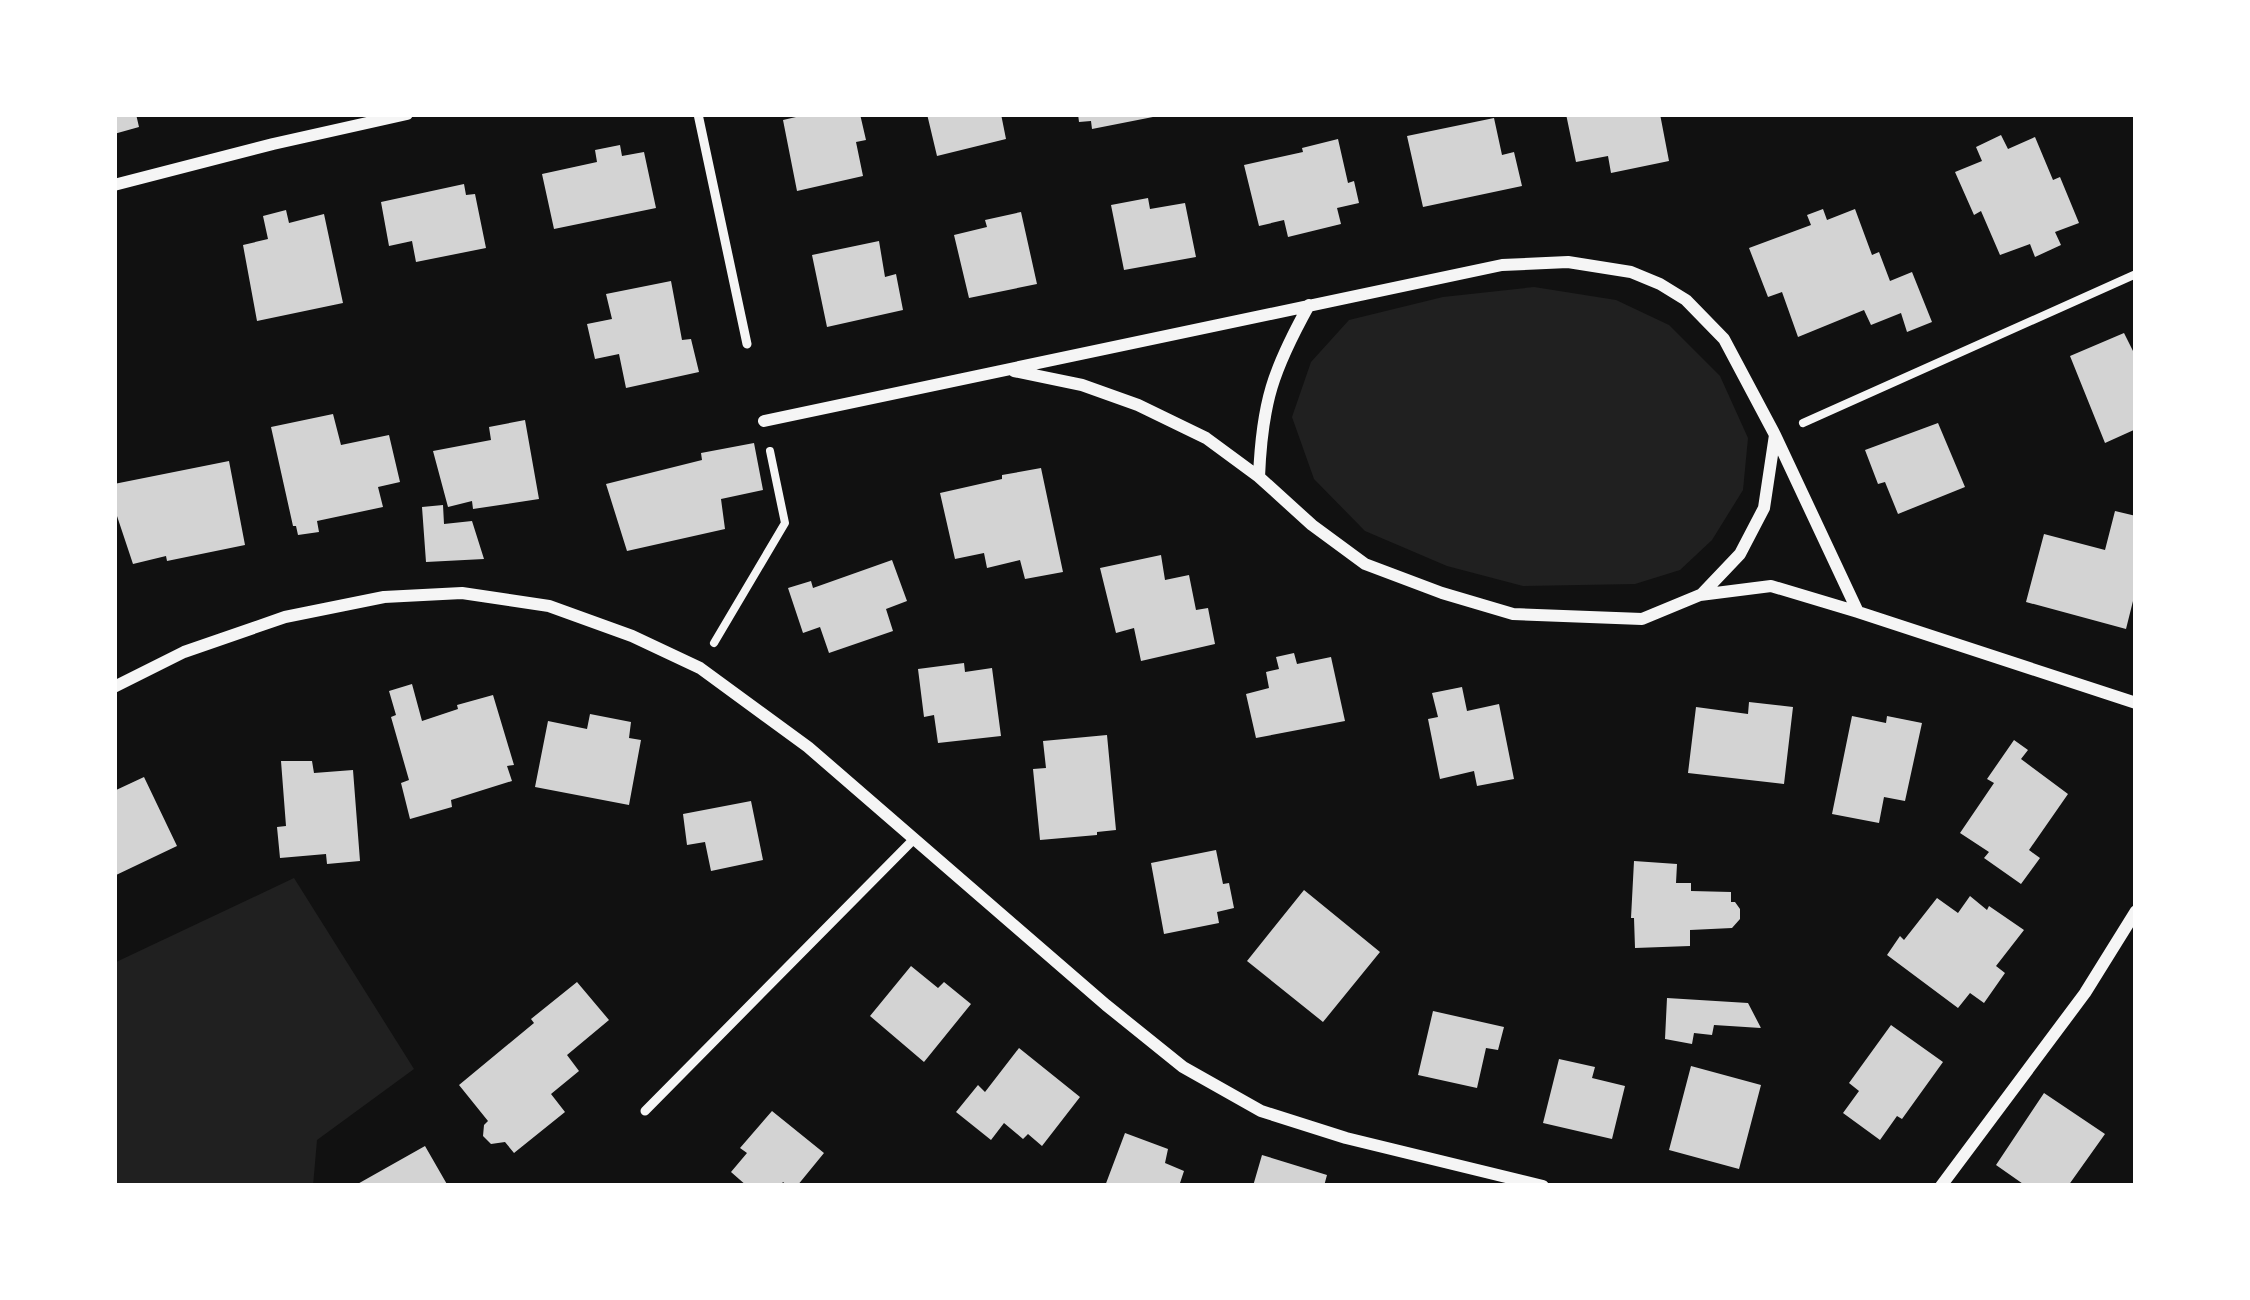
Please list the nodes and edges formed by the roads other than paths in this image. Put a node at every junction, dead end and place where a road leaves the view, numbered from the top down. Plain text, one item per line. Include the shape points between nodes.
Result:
1 (407, 114) edge
2 (698, 114) edge
3 (114, 185) edge
4 (1309, 305) junction
5 (747, 344) dead end
6 (1007, 370) junction
7 (764, 422) road end
8 (1775, 435) junction
9 (1259, 477) junction
10 (1700, 596) junction
11 (1858, 612) junction
12 (114, 687) edge
13 (2136, 703) edge
14 (914, 839) junction
15 (2136, 911) edge
16 (644, 1111) dead end
17 (1544, 1186) edge
18 (1941, 1186) edge

1 - 3 street
2 - 5 lane
4 - 6 street
4 - 8 street via 1502,265 1568,262 1631,272 1686,300 1724,339
4 - 9 street via 1267,396
6 - 7 street
6 - 9 street via 1138,404 1206,438
8 - 10 street via 1764,508 1740,554
8 - 11 street
9 - 10 street via 1365,564 1513,614 1642,619
10 - 11 street via 1771,586
11 - 13 street
12 - 14 street via 285,617 384,597 462,592 549,606 700,668
14 - 16 lane
14 - 17 street via 1183,1067 1261,1111
15 - 18 street

